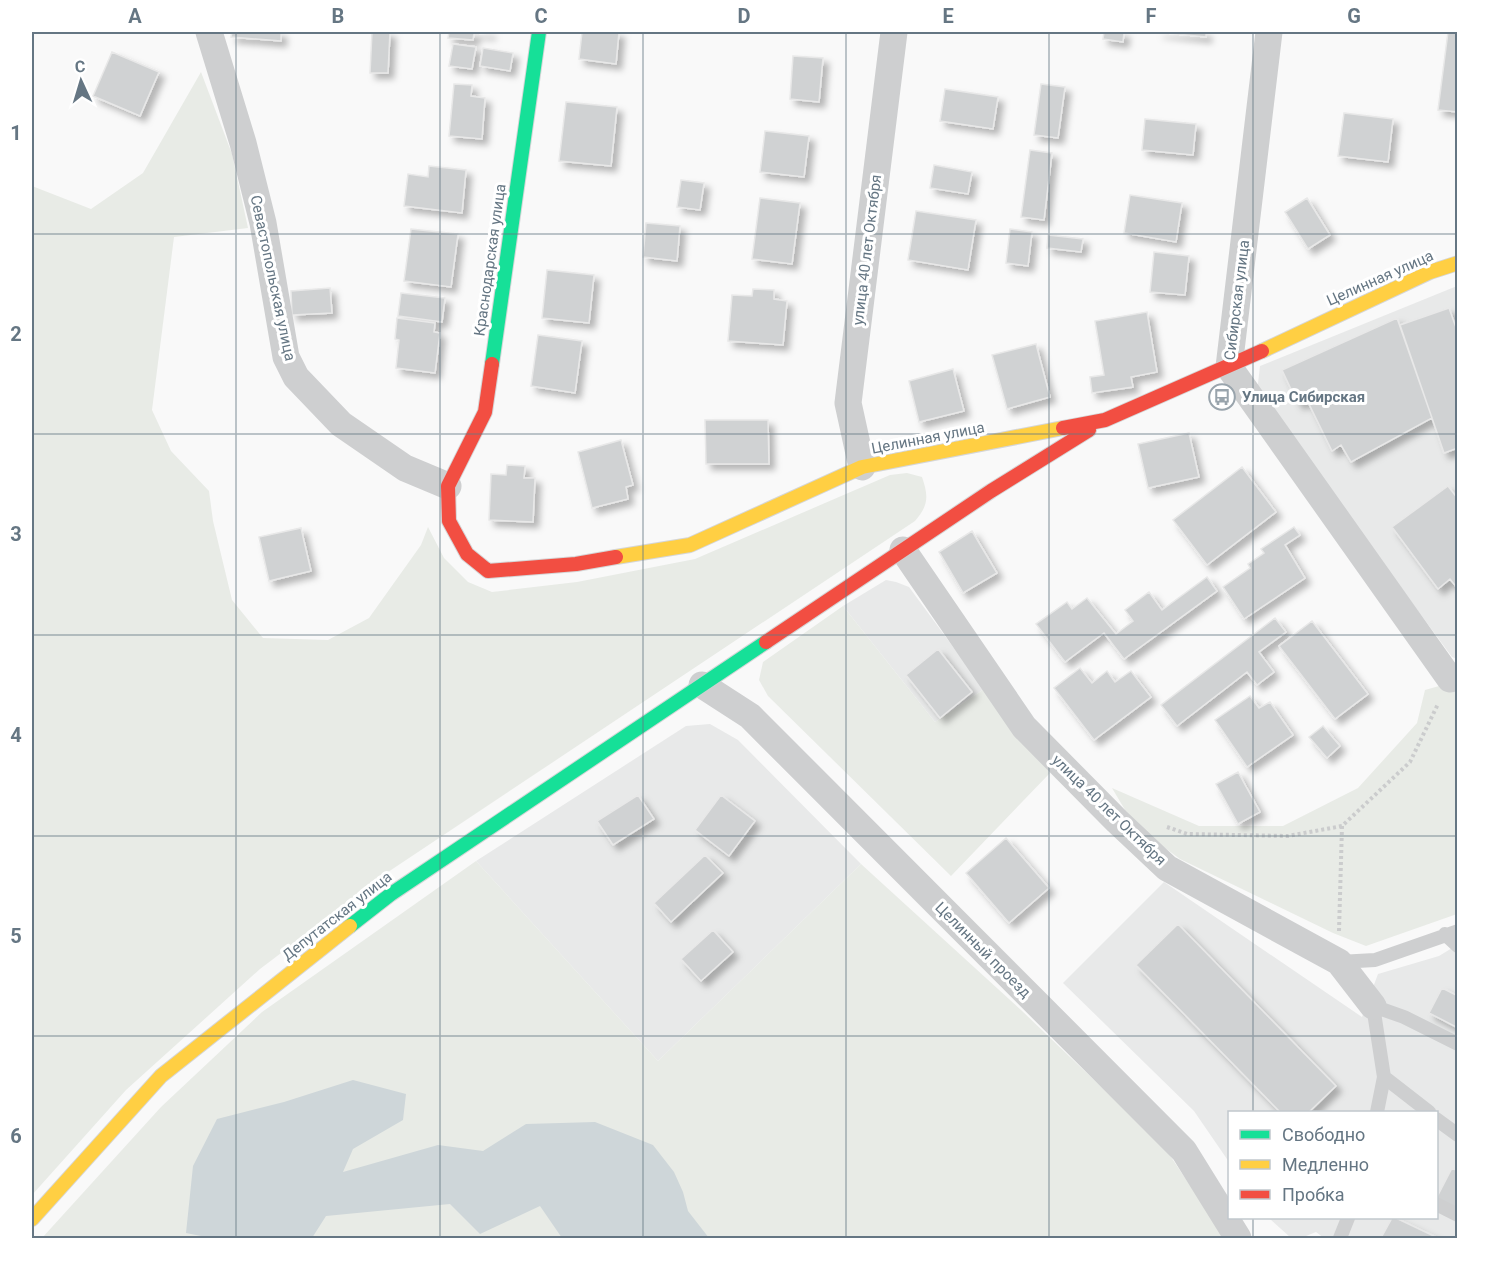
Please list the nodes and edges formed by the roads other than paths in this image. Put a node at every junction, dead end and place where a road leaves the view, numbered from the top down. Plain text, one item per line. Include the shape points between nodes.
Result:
1 (209, 32) edge
2 (539, 32) edge
3 (894, 32) edge
4 (1269, 32) edge
5 (1458, 263) edge
6 (1229, 367) junction
7 (1105, 420) junction
8 (862, 467) junction
9 (448, 486) junction
10 (903, 550) junction
11 (1454, 677) edge
12 (702, 685) junction
13 (1451, 932) edge
14 (1458, 946) edge
15 (1339, 962) junction
16 (1373, 1006) junction
17 (1458, 1044) edge
18 (1384, 1077) junction
19 (1377, 1111) edge
20 (1426, 1111) edge
21 (1438, 1120) edge
22 (1458, 1135) edge
23 (1438, 1205) edge
24 (1458, 1215) edge
25 (32, 1219) edge
26 (1348, 1219) edge
27 (1238, 1239) edge
28 (1340, 1239) edge

1 - 9 street, Севастопольская улица via 243,143 263,224 286,357 296,377 341,424 405,468
2 - 9 street, Краснодарская улица via 485,412
3 - 8 street, улица 40 лет Октября via 848,403
4 - 6 street, Сибирская улица
5 - 6 street, Целинная улица via 1430,272
6 - 7 street, Целинная улица
6 - 11 street, Сибирская улица
7 - 8 street, Целинная улица
7 - 10 street, Депутатская улица
8 - 9 street, Целинная улица via 690,545 576,564 488,571 467,554 449,521
10 - 12 street, Депутатская улица
10 - 15 street, улица 40 лет Октября via 1024,727 1118,821 1167,867
12 - 25 street, Депутатская улица via 390,894 161,1076
12 - 27 street, Целинный проезд via 750,716 1184,1150
13 - 14 lane
13 - 15 lane via 1376,960
15 - 16 street, улица 40 лет Октября
16 - 17 lane
16 - 18 lane
18 - 19 lane
18 - 20 lane
21 - 22 lane
23 - 24 lane
26 - 28 lane

